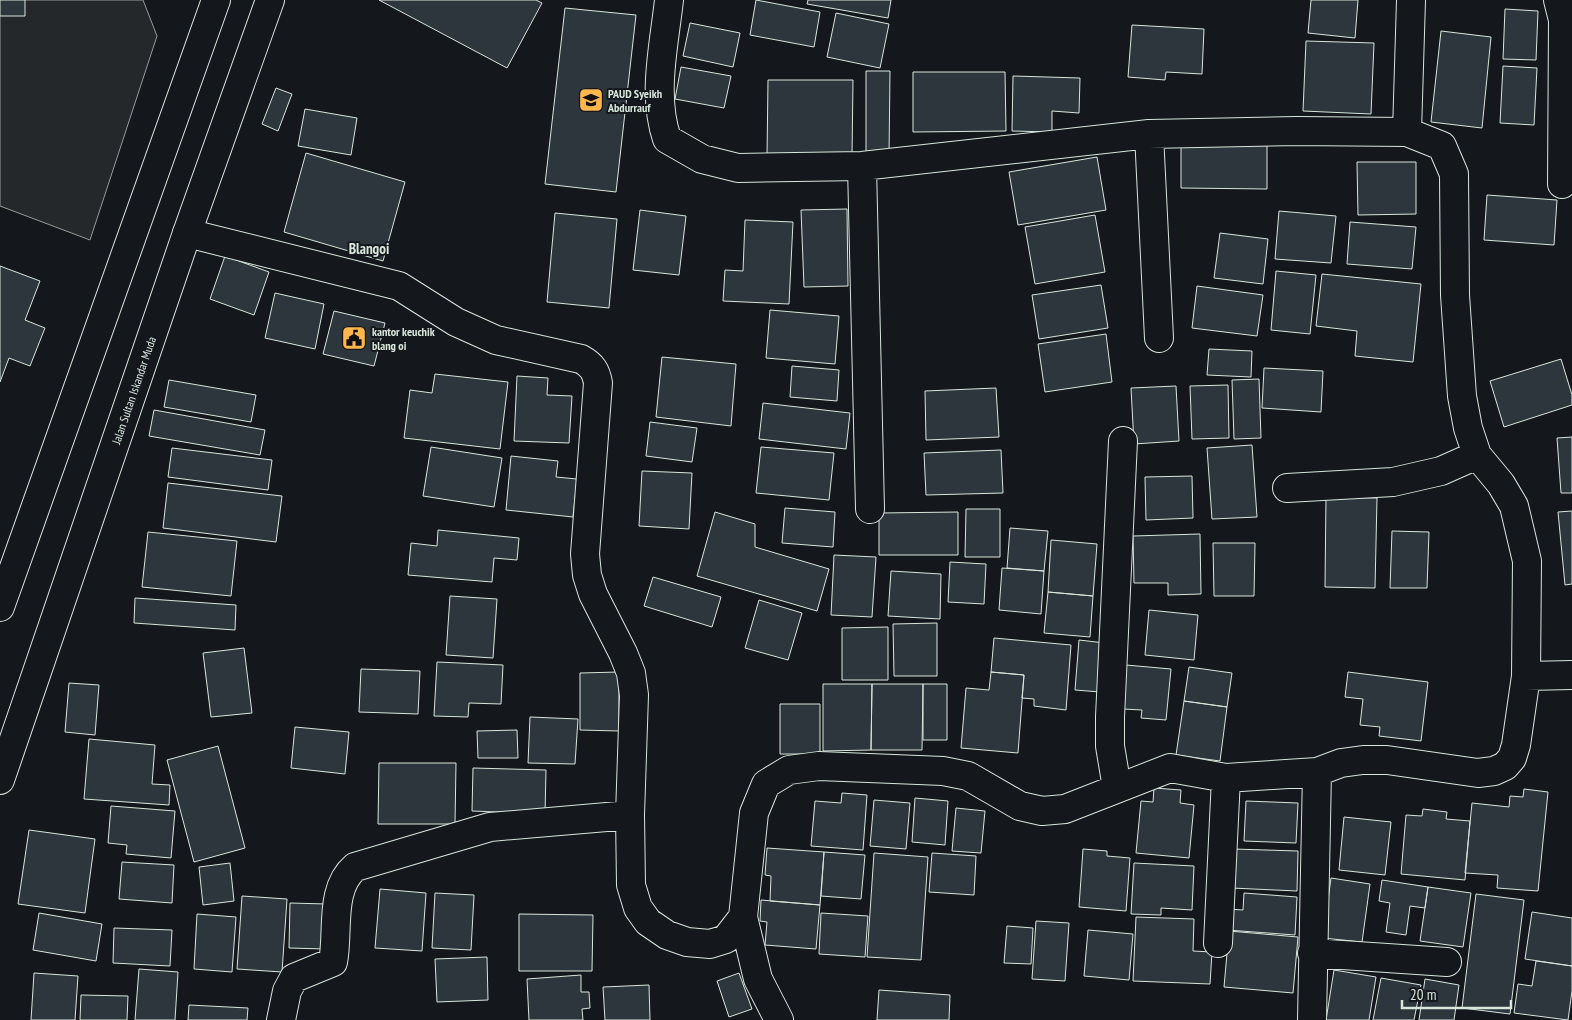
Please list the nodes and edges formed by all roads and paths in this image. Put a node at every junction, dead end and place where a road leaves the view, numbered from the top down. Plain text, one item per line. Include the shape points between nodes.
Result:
1 (216, 0) edge
2 (270, 0) edge
3 (670, 0) edge
4 (1411, 0) edge
5 (1558, 0) edge
6 (1407, 132) junction
7 (1149, 134) junction
8 (862, 166) junction
9 (1562, 184) dead end
10 (187, 233) junction
11 (1159, 338) dead end
12 (1123, 441) dead end
13 (1477, 454) junction
14 (1287, 488) dead end
15 (870, 509) dead end
16 (0, 607) edge
17 (1572, 675) edge
18 (1526, 676) junction
19 (1318, 772) junction
20 (1226, 778) junction
21 (0, 780) edge
22 (1117, 788) junction
23 (630, 815) junction
24 (743, 917) junction
25 (1218, 943) dead end
26 (1312, 953) junction
27 (1447, 962) dead end
28 (281, 1020) edge
29 (779, 1020) edge
30 (1312, 1020) edge

1 - 16 main road
2 - 10 main road, Jalan Sultan Iskandar Muda
3 - 8 main road via 659,94 661,121 667,139 702,159 738,168
4 - 6 main road
5 - 9 main road via 1563,20
6 - 7 main road
6 - 13 main road via 1442,146 1454,174 1455,295 1462,396
7 - 8 main road
7 - 11 main road
8 - 15 main road
10 - 21 main road, Jalan Sultan Iskandar Muda
10 - 23 main road via 399,286 456,322 496,340 581,359 590,364 598,383 585,554 593,594 631,673 634,695
12 - 22 main road via 1110,716 1110,746
13 - 14 main road via 1441,471 1393,482
13 - 18 main road via 1501,484 1514,506 1520,526 1527,561
17 - 18 main road
18 - 19 main road via 1516,746 1505,766 1478,773 1387,760 1363,760
19 - 20 main road
19 - 26 main road
20 - 22 main road via 1170,768
20 - 25 main road
22 - 24 main road via 1066,808 1042,811 1020,806 968,776 944,770 819,766 789,770 766,784 754,813
23 - 24 main road via 631,885 638,908 648,922 680,940 710,944 726,939
23 - 28 main road via 490,827 355,867 347,874 339,890 333,962 294,978 287,991
24 - 29 main road via 758,979
26 - 27 main road
26 - 30 main road

